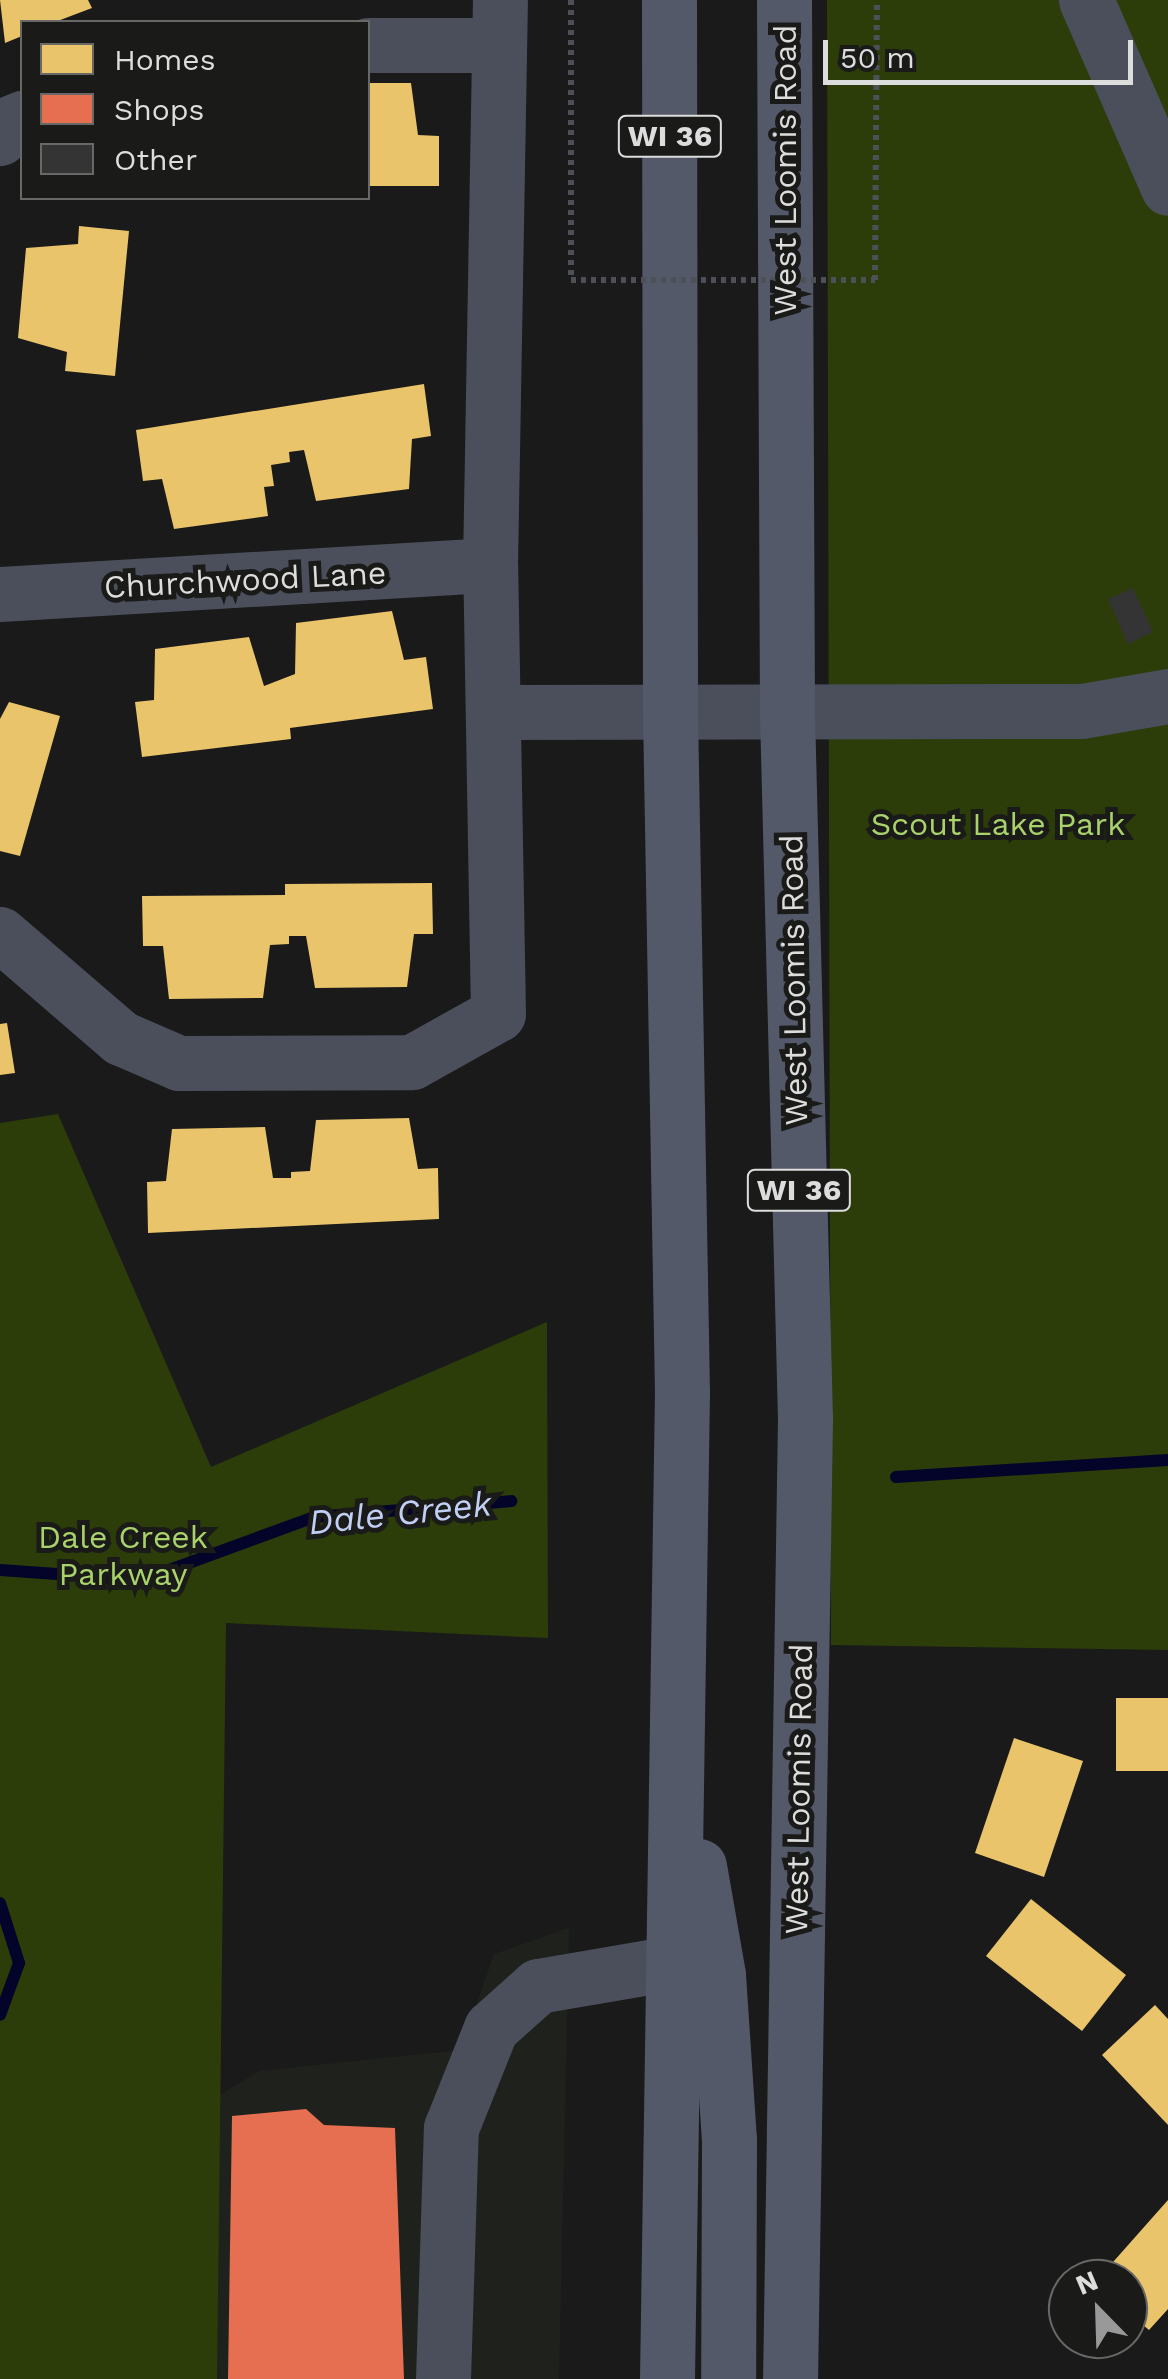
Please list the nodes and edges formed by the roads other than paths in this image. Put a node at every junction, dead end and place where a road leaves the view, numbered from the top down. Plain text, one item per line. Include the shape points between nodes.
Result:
1 (670, 0) edge
2 (784, 0) edge
3 (1086, 0) edge
4 (499, 22) edge
5 (370, 45) edge
6 (20, 119) edge
7 (0, 138) edge
8 (1168, 188) edge
9 (490, 565) junction
10 (0, 594) edge
11 (1168, 696) edge
12 (492, 712) junction
13 (670, 712) junction
14 (787, 713) junction
15 (0, 934) edge
16 (677, 1735) junction
17 (673, 1963) junction
18 (443, 2379) edge
19 (667, 2379) edge
20 (728, 2379) edge
21 (790, 2379) edge

1 - 13 main road, WI 36
2 - 14 main road, West Loomis Road / WI 36
3 - 8 street
4 - 5 street
4 - 9 street
6 - 7 street via 3,126
9 - 10 street, Churchwood Lane
9 - 12 street
11 - 14 street via 1082,711
12 - 13 street
12 - 15 street via 498,1014 412,1062 179,1063 121,1038
13 - 14 street
13 - 16 main road, WI 36 via 682,1393
14 - 21 main road, West Loomis Road / WI 36 via 805,1418
16 - 17 main road, WI 36
16 - 20 main road via 718,1975 729,2139
17 - 18 street via 538,1986 491,2028 451,2128
17 - 19 main road, WI 36

